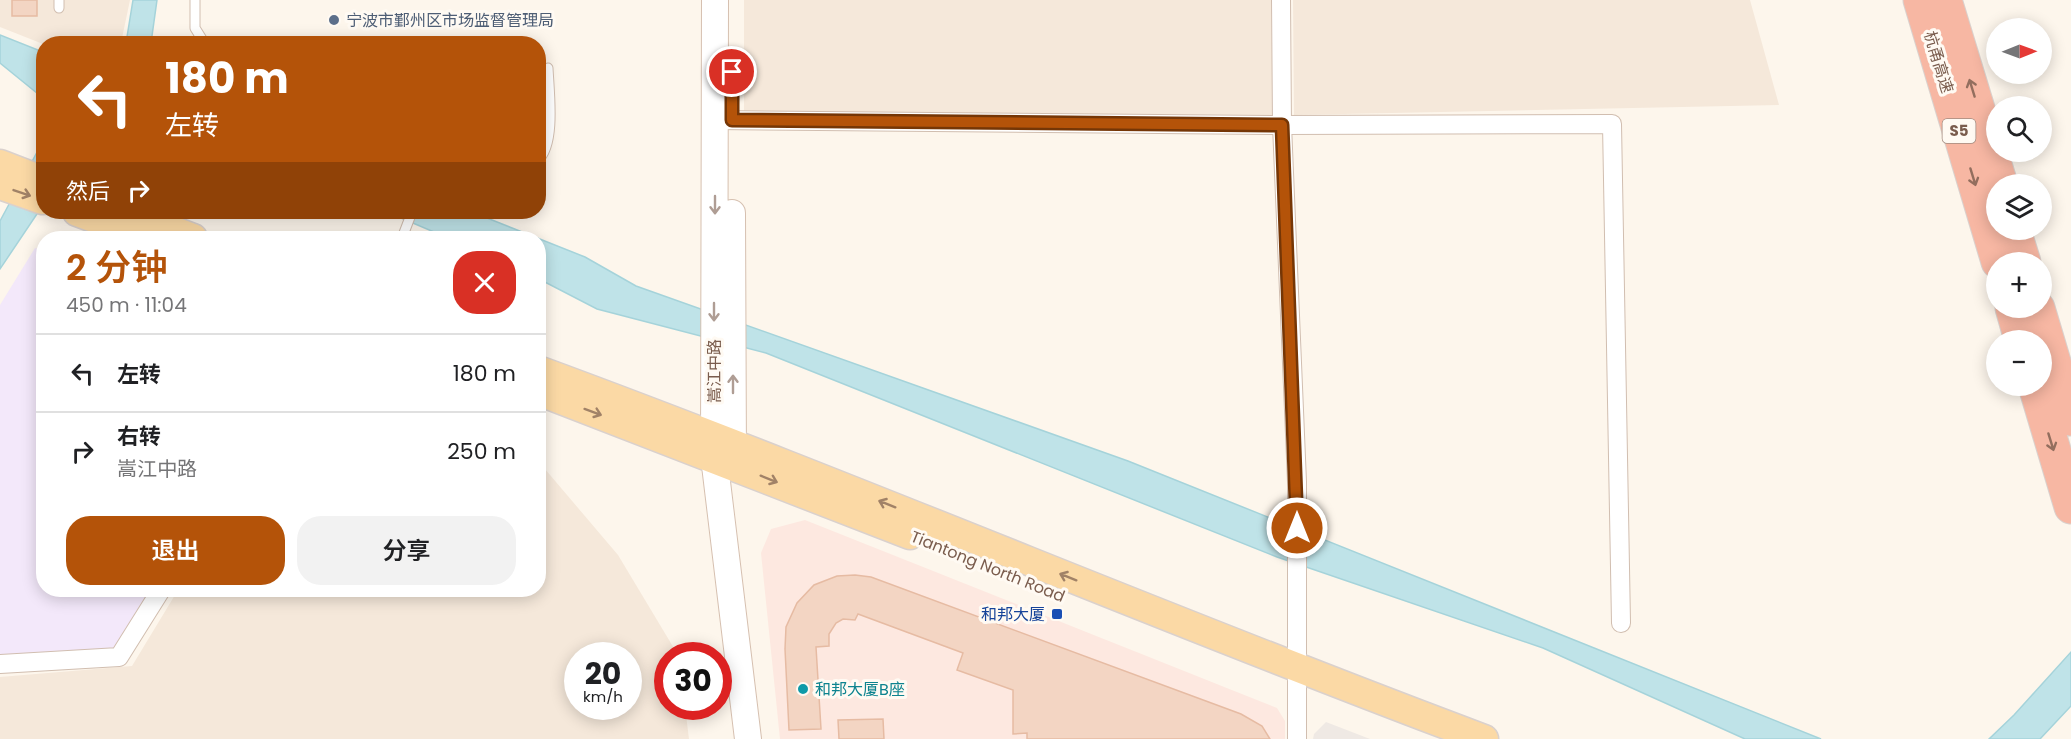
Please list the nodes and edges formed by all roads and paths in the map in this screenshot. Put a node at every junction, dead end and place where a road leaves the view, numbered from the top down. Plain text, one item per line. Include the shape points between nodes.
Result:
1 (195, 0) edge
2 (715, 0) edge
3 (731, 0) edge
4 (1281, 0) edge
5 (1920, 0) edge
6 (1945, 0) edge
7 (200, 36) edge
8 (548, 68) dead end
9 (724, 120) junction
10 (1282, 125) junction
11 (546, 149) edge
12 (4, 172) edge
13 (1998, 174) edge
14 (36, 179) edge
15 (36, 194) edge
16 (96, 219) edge
17 (142, 219) edge
18 (128, 231) edge
19 (174, 231) edge
20 (1995, 252) edge
21 (2041, 318) edge
22 (546, 373) edge
23 (546, 394) edge
24 (2038, 396) edge
25 (2071, 419) edge
26 (724, 450) junction
27 (2071, 507) edge
28 (157, 597) edge
29 (1621, 623) dead end
30 (0, 664) edge
31 (1303, 677) junction
32 (748, 739) edge
33 (764, 739) edge
34 (1297, 739) edge
35 (1438, 739) edge
36 (1484, 739) edge

1 - 7 lane via 195,28
2 - 9 main road, 嵩江中路
3 - 9 main road, 嵩江中路
4 - 10 street
5 -> 20 highway, 杭甬高速 / S5
13 -> 6 highway, 杭甬高速 / S5
8 - 11 lane
9 - 10 street
26 -> 9 main road, 嵩江中路
9 -> 26 main road, 嵩江中路 via 714,259 714,365
10 - 29 street via 1612,124
10 - 31 street
12 - 14 main road
12 -> 15 main road
16 - 18 main road
17 - 19 main road
21 - 25 highway
22 - 26 main road
23 -> 26 main road, Tiantong North Road
24 -> 27 highway
26 - 31 main road, Tiantong North Road
26 - 32 main road, 嵩江中路
26 - 33 main road, 嵩江中路
28 - 30 street via 119,657
31 - 34 street
31 - 35 main road, Tiantong North Road
31 - 36 main road, Tiantong North Road

